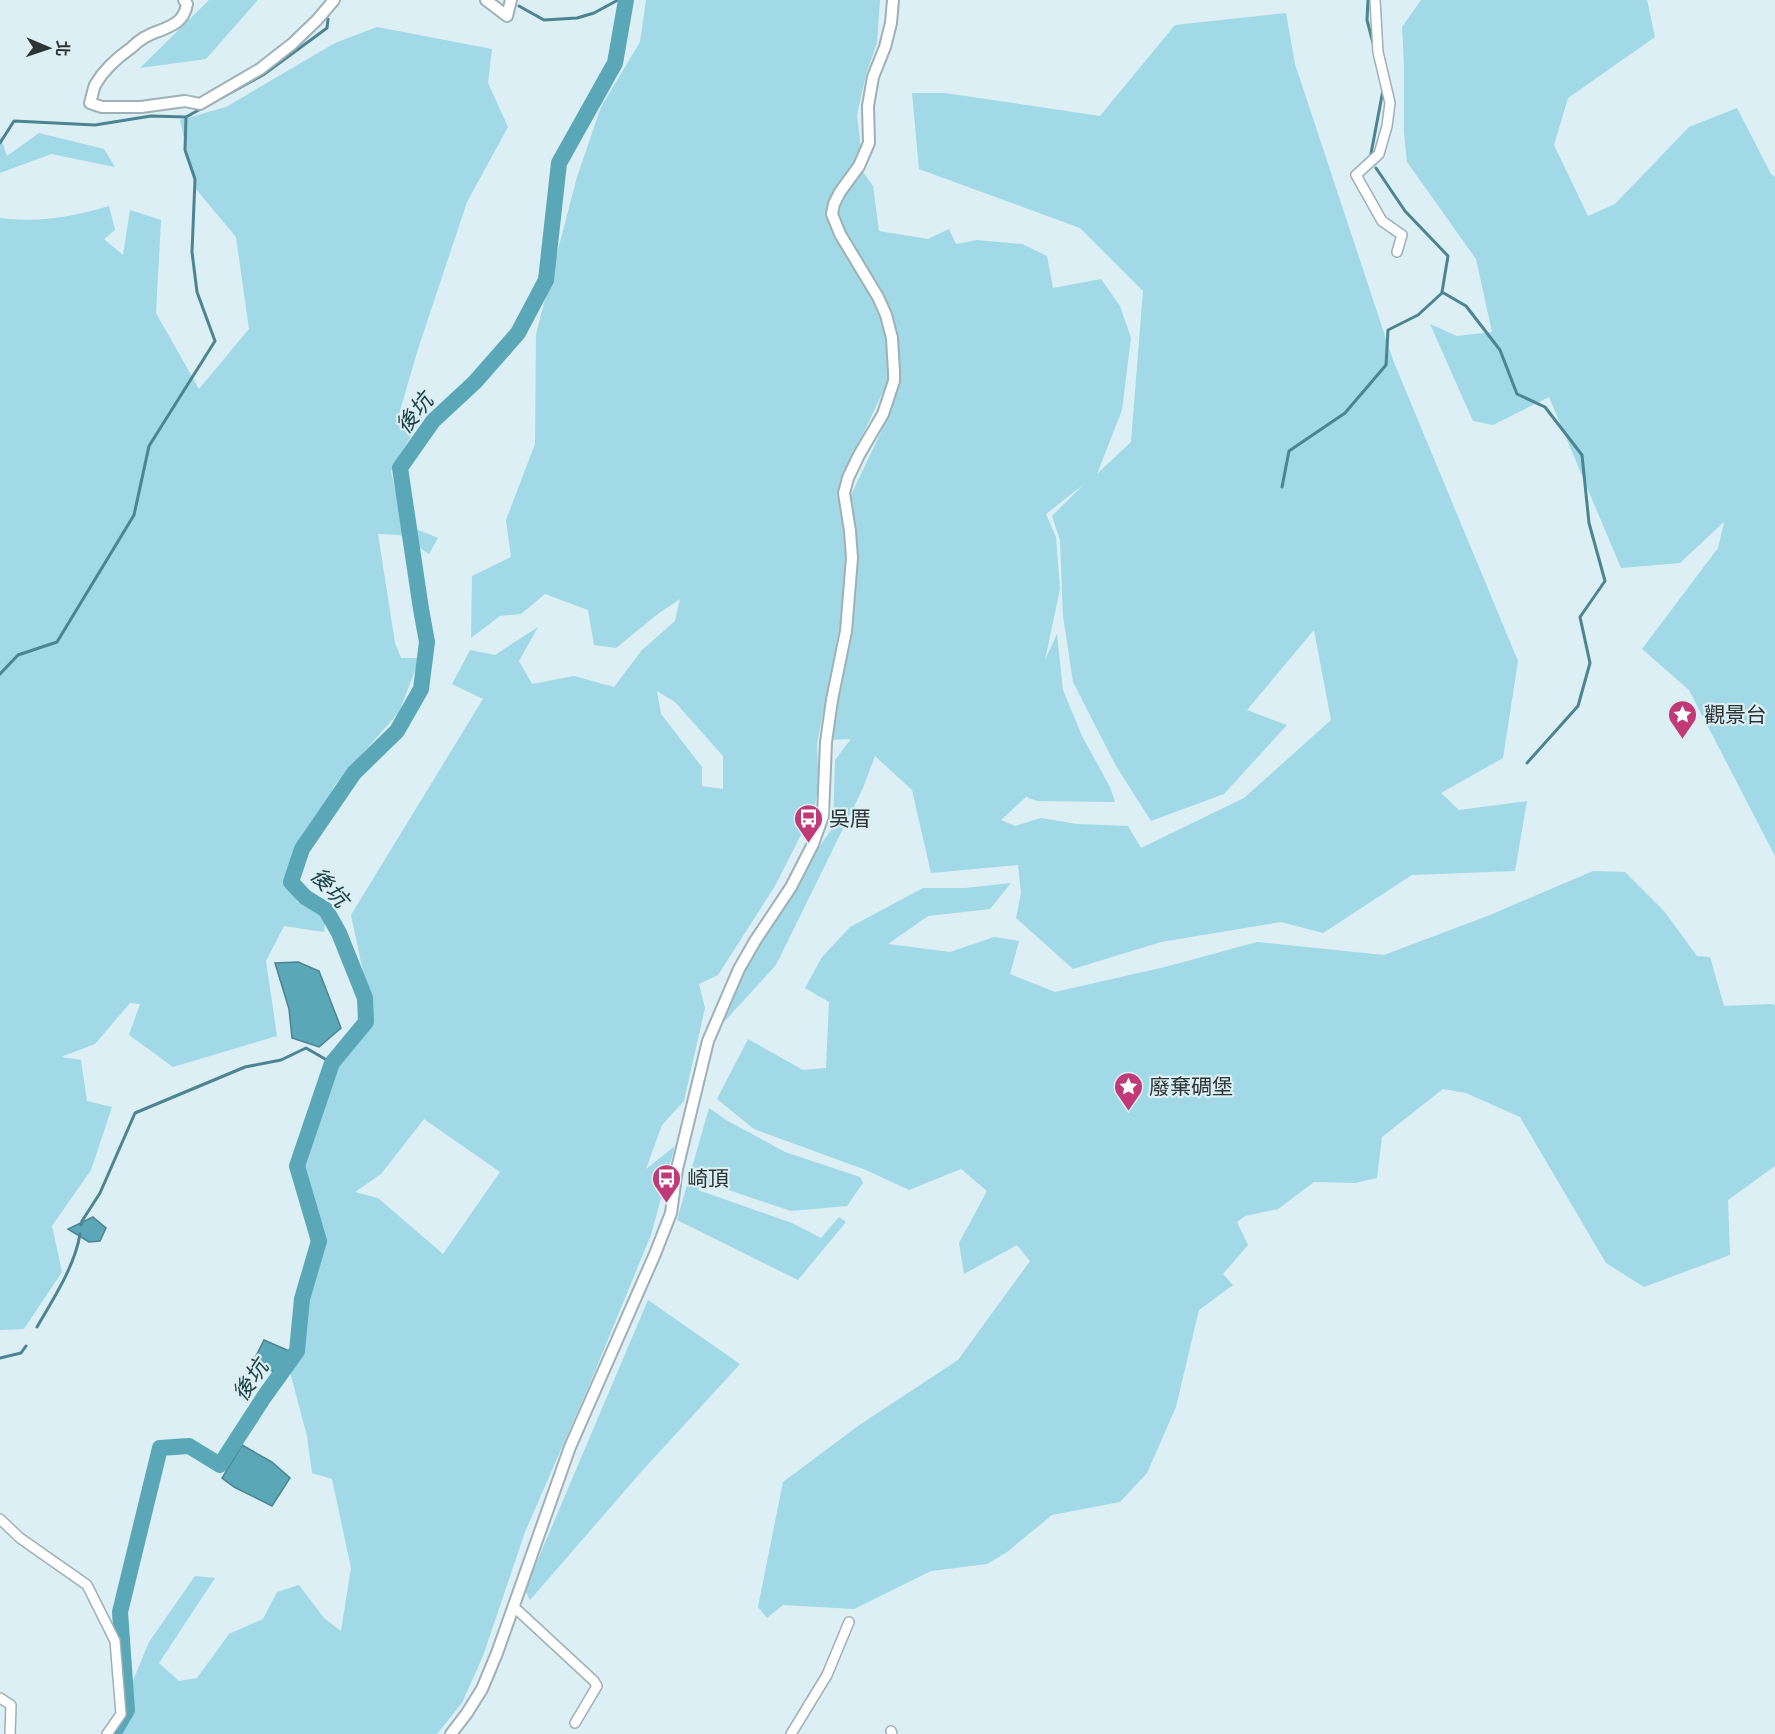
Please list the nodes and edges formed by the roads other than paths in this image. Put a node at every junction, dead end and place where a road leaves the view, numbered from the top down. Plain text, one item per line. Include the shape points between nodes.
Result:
1 (184, 0) edge
2 (334, 0) edge
3 (486, 0) edge
4 (511, 0) edge
5 (893, 0) edge
6 (1375, 0) edge
7 (1397, 252) dead end
8 (0, 1519) edge
9 (513, 1606) junction
10 (849, 1622) dead end
11 (0, 1698) edge
12 (576, 1723) dead end
13 (10, 1734) edge
14 (106, 1734) edge
15 (451, 1734) edge
16 (791, 1734) edge

1 - 2 street via 185,13 178,21 118,58 95,85 90,103 102,107 185,101 200,104 260,69 292,44
3 - 4 street via 507,16
5 - 9 street via 891,23 868,106 869,142 832,214 886,315 892,338 894,381 883,414 859,455 844,493 852,558 846,631 826,742 823,816 791,887 740,969 708,1041 670,1213 570,1447
6 - 7 street via 1378,52 1390,103 1379,154 1356,175 1382,221 1402,235
8 - 14 street via 87,1585 116,1641 121,1714
9 - 12 street via 594,1680 597,1686
9 - 15 street via 482,1689
10 - 16 street via 827,1675
11 - 13 street via 11,1705

